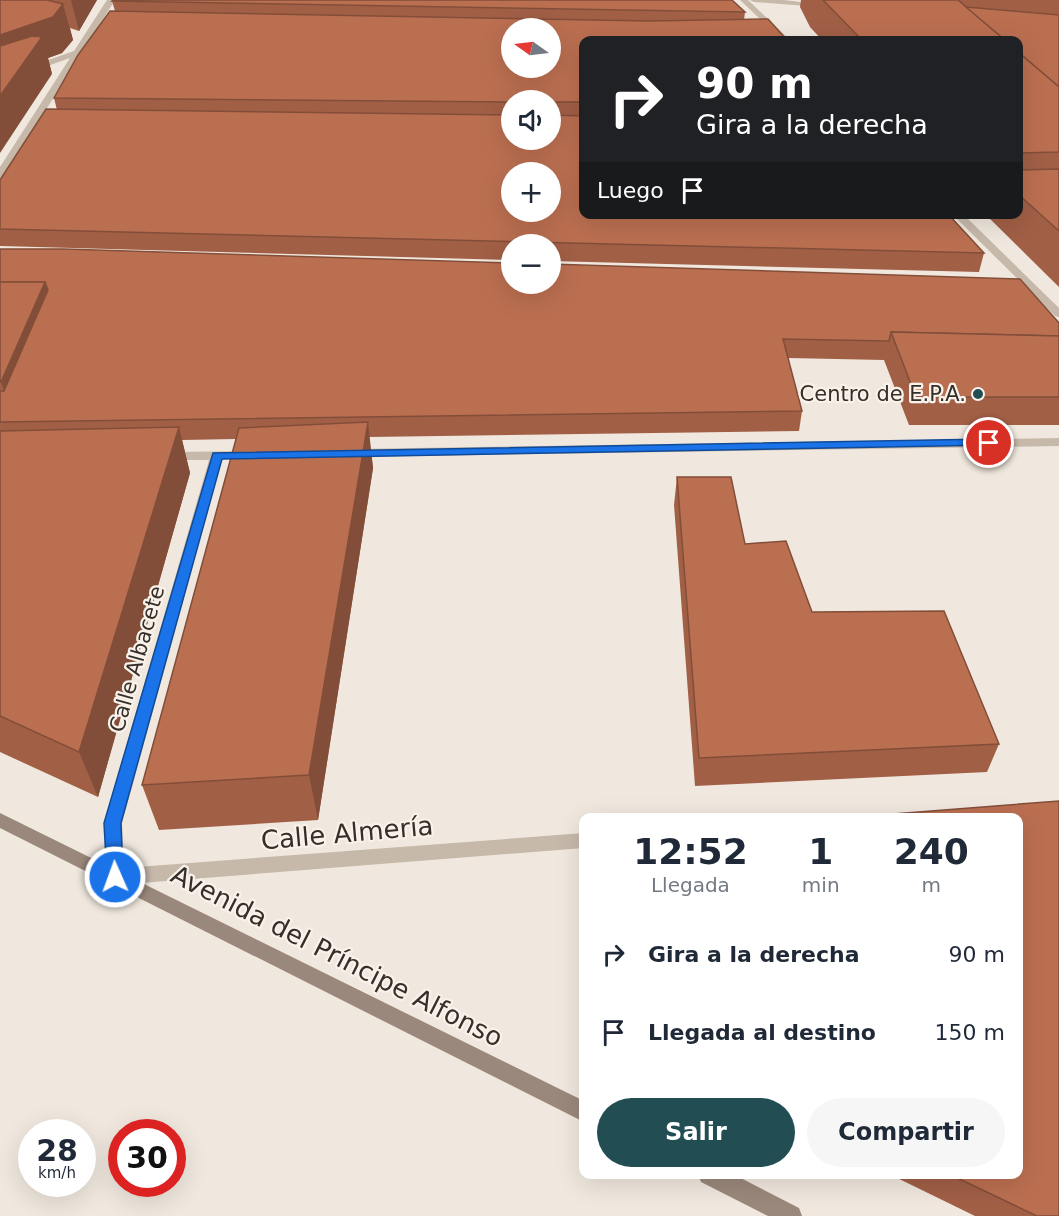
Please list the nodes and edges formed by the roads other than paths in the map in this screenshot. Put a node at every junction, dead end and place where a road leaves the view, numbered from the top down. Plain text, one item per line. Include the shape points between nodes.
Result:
1 (111, 0) edge
2 (744, 0) edge
3 (754, 0) edge
4 (834, 6) edge
5 (98, 21) junction
6 (113, 21) edge
7 (766, 31) edge
8 (776, 31) junction
9 (782, 36) edge
10 (77, 53) junction
11 (0, 80) edge
12 (0, 176) edge
13 (962, 219) edge
14 (1007, 285) edge
15 (1030, 285) junction
16 (1059, 314) edge
17 (1059, 442) edge
18 (336, 453) edge
19 (265, 454) edge
20 (217, 455) junction
21 (149, 456) edge
22 (0, 820) edge
23 (579, 840) edge
24 (115, 877) junction
25 (579, 1109) edge
26 (718, 1179) edge
27 (791, 1216) edge

1 - 5 street
2 - 8 street
3 - 4 street
5 - 6 street
5 - 10 street via 83,37
7 - 8 street
8 - 9 street
10 - 11 street
10 - 12 street via 38,122
13 - 15 street
14 - 15 street
15 - 16 street
17 - 18 street
19 - 20 street
20 - 21 street
20 - 24 street, Calle Albacete via 112,823
22 - 24 street, Avenida del Príncipe Alfonso
23 - 24 street, Calle Almería
24 - 25 street, Avenida del Príncipe Alfonso
26 - 27 street

